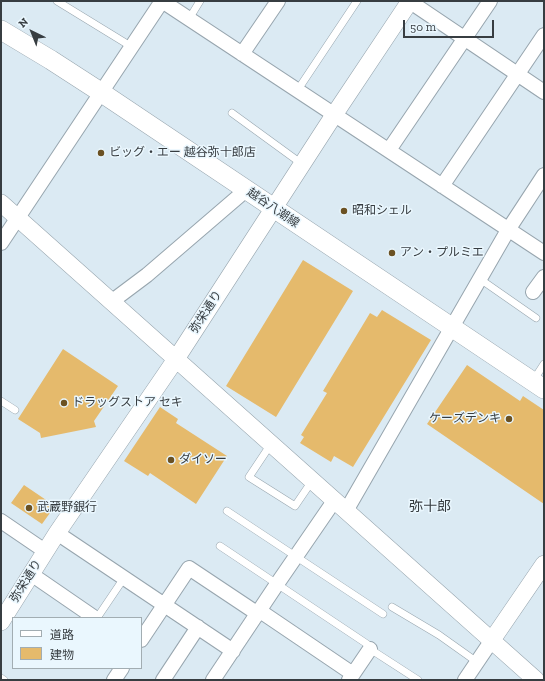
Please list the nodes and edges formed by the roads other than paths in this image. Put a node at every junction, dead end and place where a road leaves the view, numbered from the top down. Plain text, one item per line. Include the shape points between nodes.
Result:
1 (57, 1) edge
2 (162, 1) edge
3 (200, 1) edge
4 (278, 1) edge
5 (357, 1) edge
6 (410, 1) edge
7 (490, 1) edge
8 (189, 18) junction
9 (1, 30) edge
10 (544, 35) edge
11 (464, 39) junction
12 (132, 47) junction
13 (242, 54) junction
14 (517, 74) junction
15 (297, 91) junction
16 (544, 92) edge
17 (102, 93) junction
18 (232, 113) dead end
19 (334, 115) junction
20 (388, 150) junction
21 (302, 165) junction
22 (544, 175) edge
23 (442, 186) junction
24 (246, 190) junction
25 (1, 203) edge
26 (273, 208) junction
27 (17, 218) junction
28 (508, 230) junction
29 (1, 242) edge
30 (544, 253) edge
31 (544, 277) edge
32 (480, 279) junction
33 (533, 292) dead end
34 (111, 302) junction
35 (536, 318) dead end
36 (452, 327) junction
37 (176, 359) junction
38 (544, 364) edge
39 (538, 385) edge
40 (1, 401) edge
41 (15, 410) dead end
42 (271, 444) junction
43 (312, 481) junction
44 (340, 506) junction
45 (227, 511) dead end
46 (1, 521) edge
47 (57, 533) junction
48 (220, 546) dead end
49 (45, 551) junction
50 (295, 557) junction
51 (544, 564) edge
52 (30, 574) junction
53 (124, 578) junction
54 (277, 584) junction
55 (165, 605) junction
56 (392, 607) dead end
57 (259, 613) junction
58 (383, 614) dead end
59 (94, 617) edge
60 (97, 617) edge
61 (1, 622) edge
62 (198, 627) junction
63 (142, 639) edge
64 (492, 640) junction
65 (370, 649) junction
66 (233, 650) junction
67 (477, 662) junction
68 (121, 669) edge
69 (351, 677) edge
70 (1, 678) edge
71 (218, 679) edge
72 (4, 680) edge
73 (114, 680) edge
74 (163, 680) edge
75 (418, 680) edge
76 (465, 680) edge
77 (536, 680) edge

1 - 12 lane
2 - 8 street
2 - 12 street
3 - 8 lane
4 - 13 street
5 - 15 lane
6 - 11 street
6 - 19 street, 弥栄通り
7 - 11 street
8 - 13 street
9 - 17 main road, 越谷八潮線
10 - 14 street
11 - 14 street
11 - 20 street
12 - 17 street
13 - 15 street
14 - 16 street
14 - 23 street
15 - 19 street
17 - 24 main road, 越谷八潮線
17 - 27 street
18 - 21 lane
19 - 20 street
19 - 21 street, 弥栄通り
20 - 23 street
21 - 26 street, 弥栄通り
22 - 28 street
23 - 28 street
24 - 26 main road, 越谷八潮線
24 - 34 street via 147,275
25 - 27 street
26 - 36 main road, 越谷八潮線
26 - 37 street, 弥栄通り
27 - 29 street
27 - 34 street
28 - 30 street
28 - 32 street
31 - 33 street
32 - 35 lane
32 - 36 street
34 - 37 street
36 - 39 main road, 越谷八潮線
36 - 44 street
37 - 42 street
37 - 47 street, 弥栄通り
38 - 39 lane
40 - 41 lane
42 - 43 street
42 - 43 lane via 249,477 295,506
43 - 44 street
44 - 50 street
44 - 64 street
45 - 50 lane
46 - 49 street
47 - 49 street, 弥栄通り
47 - 53 street
48 - 54 lane
49 - 52 street, 弥栄通り
50 - 54 street
50 - 58 lane
51 - 64 street
52 - 59 street
52 - 61 street, 弥栄通り via 8,604
53 - 55 street
53 - 60 lane
54 - 57 street
54 - 65 lane via 367,644
55 - 57 street via 189,568
55 - 62 street
55 - 63 street
56 - 67 lane via 440,635
57 - 66 street
57 - 69 street
62 - 66 street
62 - 74 street
64 - 67 street
64 - 77 street
65 - 69 street
65 - 75 lane
66 - 71 street
67 - 76 street
68 - 73 street
70 - 72 lane

